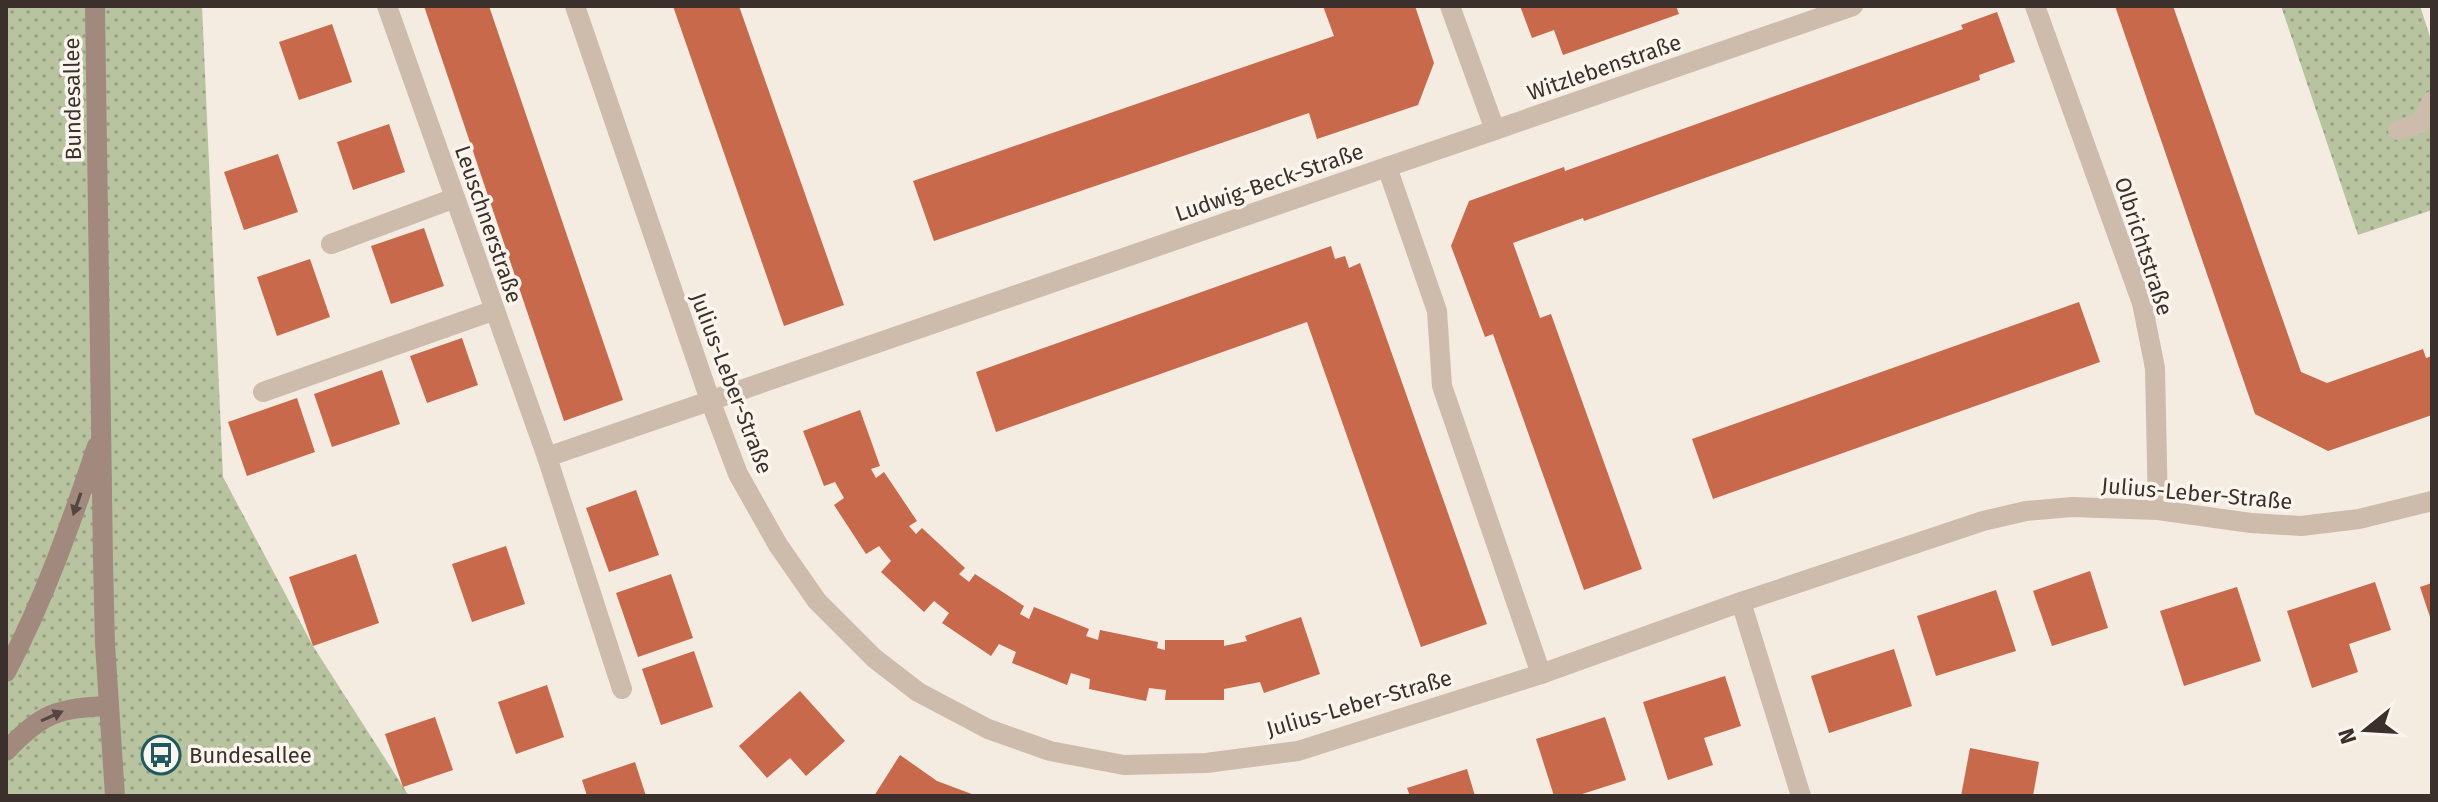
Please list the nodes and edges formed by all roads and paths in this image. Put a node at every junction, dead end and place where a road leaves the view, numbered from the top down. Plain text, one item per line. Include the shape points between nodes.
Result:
1 (95, 6) edge
2 (387, 6) edge
3 (575, 6) edge
4 (1450, 6) edge
5 (1853, 6) edge
6 (2035, 6) edge
7 (2432, 101) edge
8 (1495, 130) junction
9 (2398, 130) dead end
10 (1387, 167) junction
11 (455, 198) junction
12 (331, 244) dead end
13 (495, 310) junction
14 (263, 392) dead end
15 (710, 400) junction
16 (102, 431) junction
17 (547, 457) junction
18 (2432, 501) edge
19 (2158, 510) junction
20 (1741, 602) junction
21 (6, 672) edge
22 (1541, 674) junction
23 (622, 689) dead end
24 (109, 706) junction
25 (6, 751) edge
26 (115, 796) edge
27 (1801, 796) edge

1 - 16 street, Bundesallee
2 - 11 street, Leuschnerstraße
3 - 15 street, Julius-Leber-Straße
4 - 8 street
5 - 8 street, Witzlebenstraße
6 - 19 street, Olbrichtstraße via 2142,303 2155,368
7 - 9 street via 2421,123
8 - 10 street, Witzlebenstraße
10 - 15 street, Ludwig-Beck-Straße
10 - 22 street, Ludwig-Beck-Straße via 1437,311 1442,386
11 - 12 street
11 - 13 street, Leuschnerstraße
13 - 14 street
13 - 17 street, Leuschnerstraße
15 - 17 street
15 - 22 street, Julius-Leber-Straße via 738,474 817,601 874,658 918,692 988,729 1050,751 1124,765 1206,763 1298,751
16 -> 21 street, Bundesallee via 67,534
16 - 24 street, Bundesallee
17 - 23 street, Leuschnerstraße
18 - 19 street, Julius-Leber-Straße via 2301,526
19 - 20 street, Julius-Leber-Straße via 2026,511
20 - 22 street, Julius-Leber-Straße
20 - 27 street
25 -> 24 street via 31,725 68,708
24 - 26 street, Bundesallee

